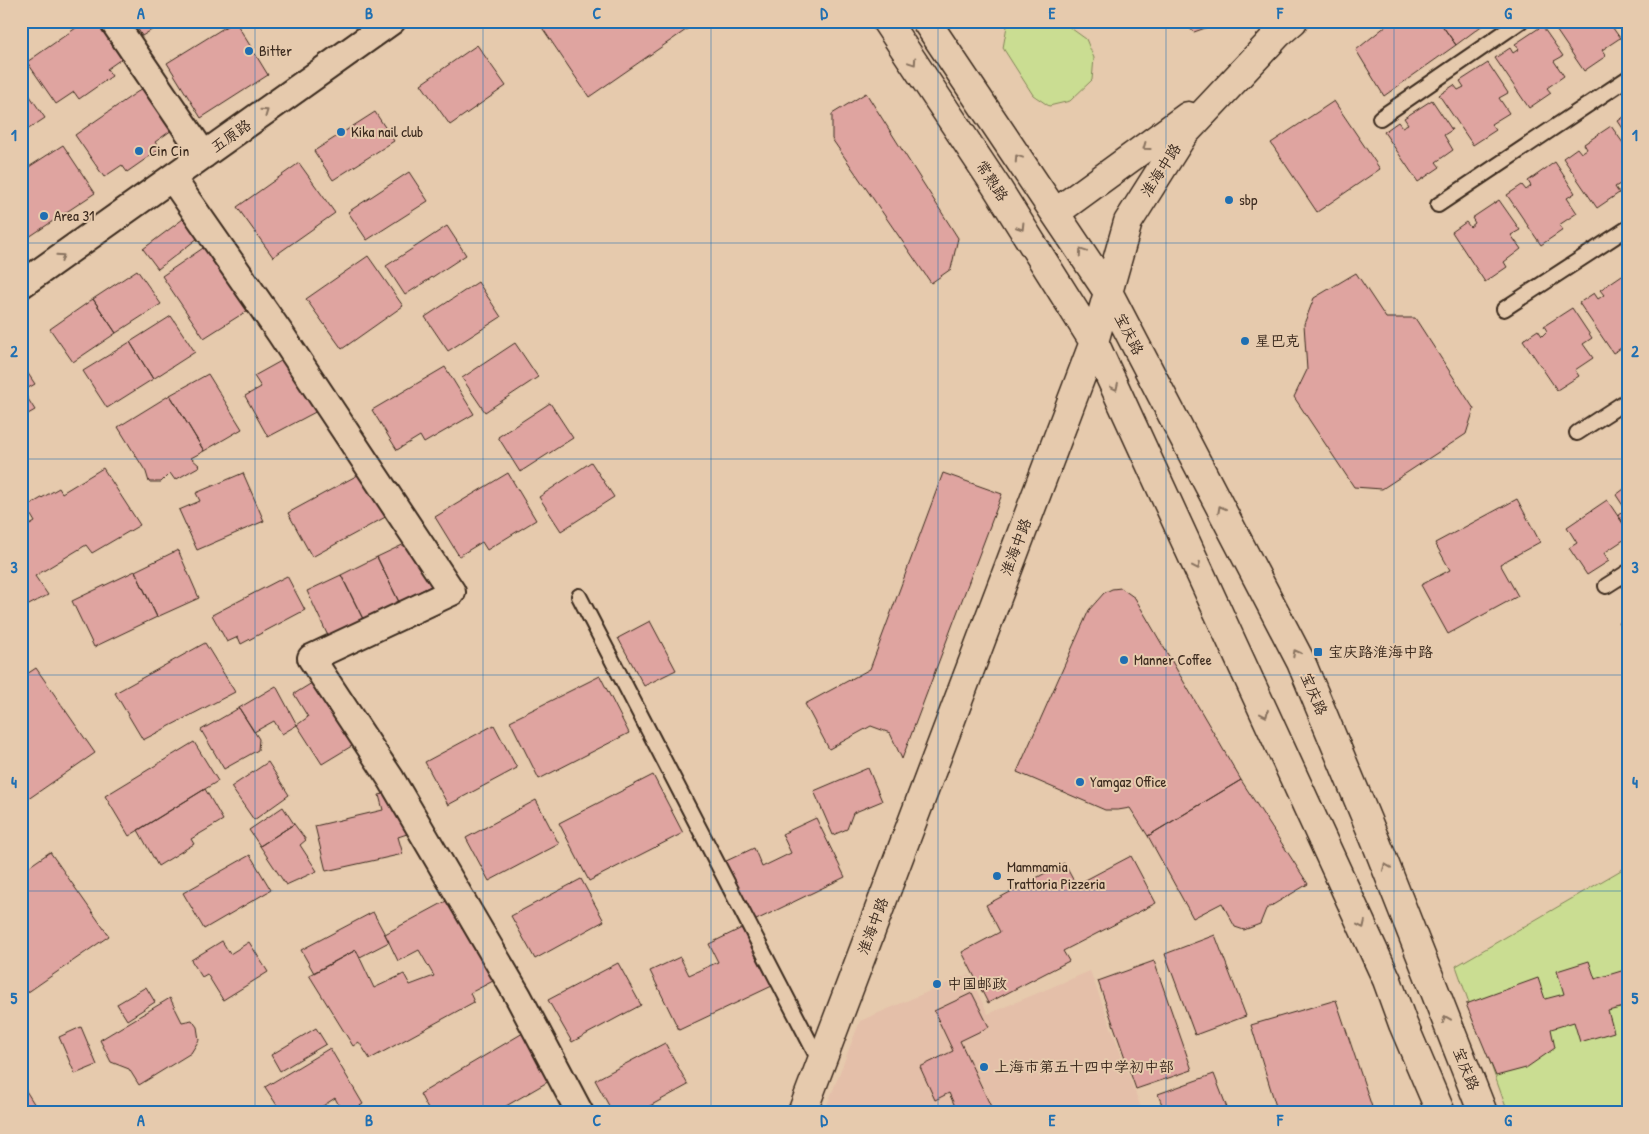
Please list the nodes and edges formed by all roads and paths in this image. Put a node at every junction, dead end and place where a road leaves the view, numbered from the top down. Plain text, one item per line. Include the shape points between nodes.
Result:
1 (113, 21) edge
2 (392, 21) edge
3 (886, 21) edge
4 (926, 21) edge
5 (1293, 21) edge
6 (1521, 21) edge
7 (1628, 78) edge
8 (1228, 87) junction
9 (1380, 118) dead end
10 (204, 154) junction
11 (172, 178) junction
12 (1438, 205) dead end
13 (1055, 213) junction
14 (1628, 228) edge
15 (21, 285) edge
16 (1108, 292) junction
17 (1504, 309) dead end
18 (1094, 342) junction
19 (1628, 400) edge
20 (1577, 433) dead end
21 (1628, 572) edge
22 (1606, 586) dead end
23 (579, 596) dead end
24 (820, 1063) junction
25 (580, 1113) edge
26 (802, 1113) edge
27 (1441, 1113) edge
28 (1483, 1113) edge

1 - 10 street
10 -> 2 street, 五原路
3 -> 18 main road, 常熟路 via 996,186
13 -> 4 main road
5 - 8 main road, 淮海中路
6 - 9 lane
7 - 12 lane
8 -> 13 main road
8 - 16 main road, 淮海中路 via 1183,135 1128,222
10 - 11 street, 五原路
15 -> 11 street, 五原路
11 - 25 street via 280,333 452,592 312,658 382,764 518,996
16 -> 13 main road
14 - 17 lane
16 - 18 main road, 淮海中路
28 -> 16 main road, 宝庆路 via 1301,662
18 - 24 main road, 淮海中路
18 -> 27 main road via 1387,980
19 - 20 lane
21 - 22 lane
23 - 24 lane
24 - 26 main road, 淮海中路

